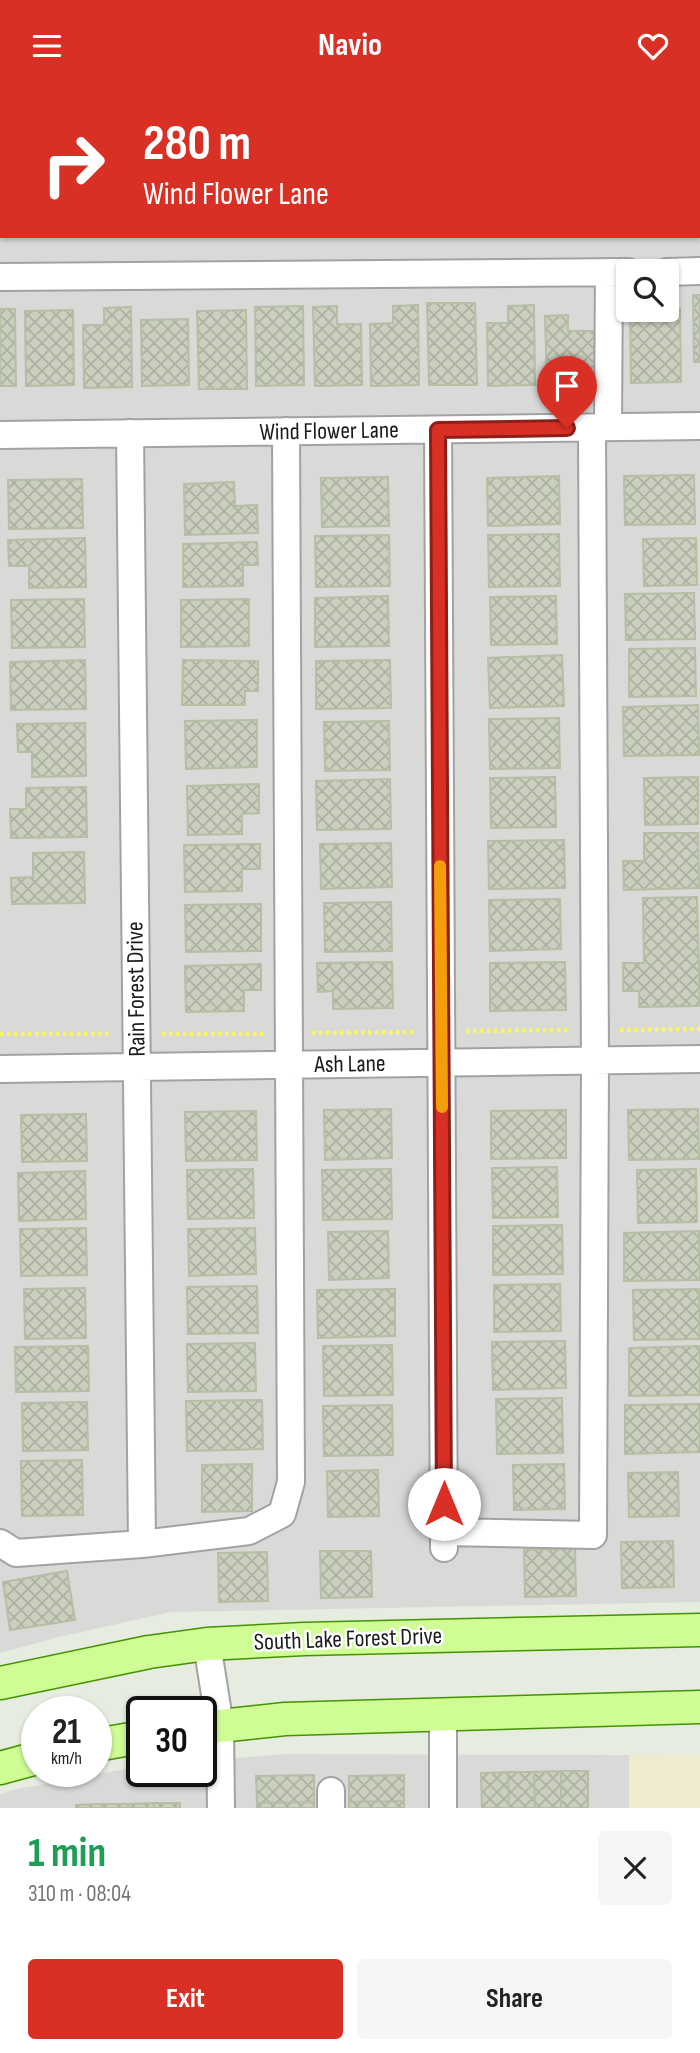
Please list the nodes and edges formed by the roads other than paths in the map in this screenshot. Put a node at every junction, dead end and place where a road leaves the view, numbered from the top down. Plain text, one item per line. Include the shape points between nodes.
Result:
1 (679, 271) edge
2 (700, 271) edge
3 (616, 272) edge
4 (0, 277) edge
5 (616, 289) edge
6 (700, 426) edge
7 (600, 428) junction
8 (438, 430) junction
9 (286, 431) junction
10 (130, 433) junction
11 (0, 435) edge
12 (700, 1059) edge
13 (595, 1061) junction
14 (441, 1063) junction
15 (289, 1065) junction
16 (137, 1067) junction
17 (0, 1069) edge
18 (0, 1543) edge
19 (142, 1544) junction
20 (700, 1630) edge
21 (207, 1644) junction
22 (0, 1683) edge
23 (210, 1696) edge
24 (700, 1707) edge
25 (443, 1714) junction
26 (217, 1726) edge
27 (21, 1762) edge
28 (0, 1768) edge
29 (217, 1776) edge
30 (221, 1808) edge
31 (443, 1808) edge

1 - 2 street
3 - 4 street
5 - 7 street
6 - 7 street, Wind Flower Lane
7 - 8 street, Wind Flower Lane
7 - 13 street
8 - 9 street, Wind Flower Lane
8 - 14 street
9 - 10 street, Wind Flower Lane
9 - 15 street
10 - 11 street, Wind Flower Lane
10 - 16 street, Rain Forest Drive
12 - 13 street, Ash Lane
13 - 14 street, Ash Lane
13 - 14 street via 593,1535 444,1540
14 - 15 street, Ash Lane
15 - 16 street, Ash Lane
15 - 19 street via 291,1482 282,1514 249,1531
16 - 17 street, Ash Lane
16 - 19 street, Rain Forest Drive
18 - 19 street via 16,1553
20 - 21 main road, South Lake Forest Drive
21 - 22 main road, South Lake Forest Drive
21 - 23 street
24 - 25 main road
25 - 26 main road via 285,1719
25 - 31 street
27 - 28 main road
29 - 30 street

